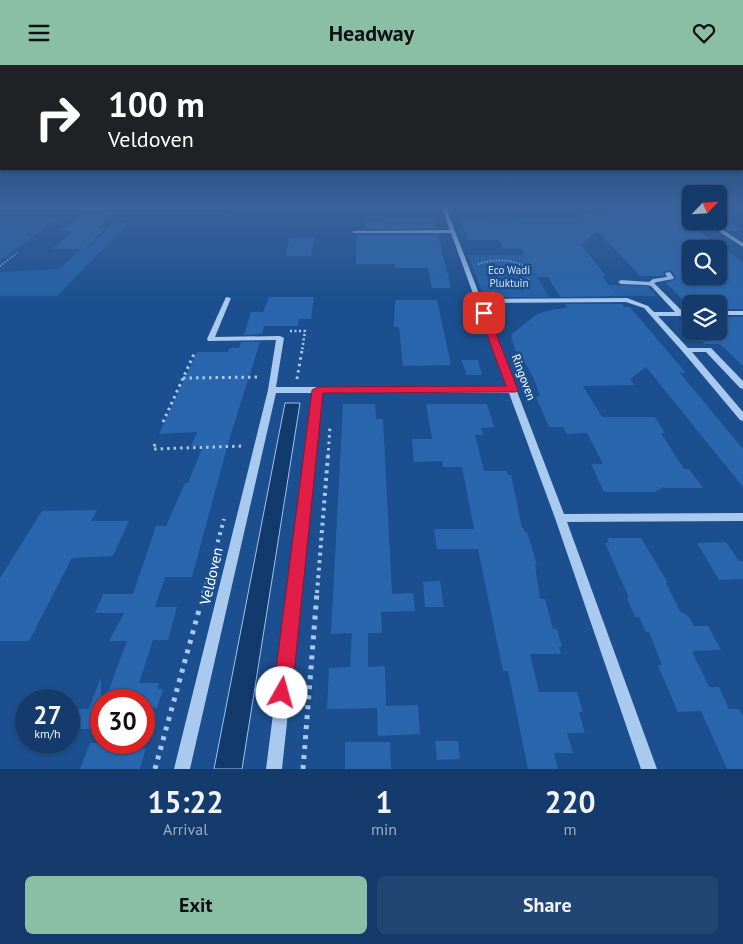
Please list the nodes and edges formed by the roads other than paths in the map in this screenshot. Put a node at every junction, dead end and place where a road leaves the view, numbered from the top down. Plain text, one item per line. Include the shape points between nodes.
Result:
1 (456, 238) edge
2 (732, 238) edge
3 (743, 245) edge
4 (668, 273) dead end
5 (621, 282) dead end
6 (649, 284) junction
7 (228, 298) dead end
8 (479, 301) junction
9 (727, 313) edge
10 (743, 313) edge
11 (652, 314) junction
12 (681, 314) joint
13 (686, 350) junction
14 (273, 385) junction
15 (743, 386) edge
16 (318, 390) junction
17 (512, 390) junction
18 (741, 413) edge
19 (743, 517) edge
20 (560, 518) junction
21 (182, 769) edge
22 (274, 769) edge
23 (649, 769) edge

1 - 8 street, Ringoven
2 - 3 street
4 - 6 street via 671,278
5 - 6 street
6 - 12 street
7 - 14 street, Veldoven via 211,339 280,338
8 - 11 street via 628,300 646,307
8 - 17 street, Ringoven
9 - 10 street
11 - 12 street
11 - 13 street
13 - 15 street via 708,350
13 - 18 street
14 - 16 street
14 - 21 street, Veldoven
16 - 17 street
16 - 22 street
17 - 20 street, Ringoven
19 - 20 street
20 - 23 street, Ringoven

